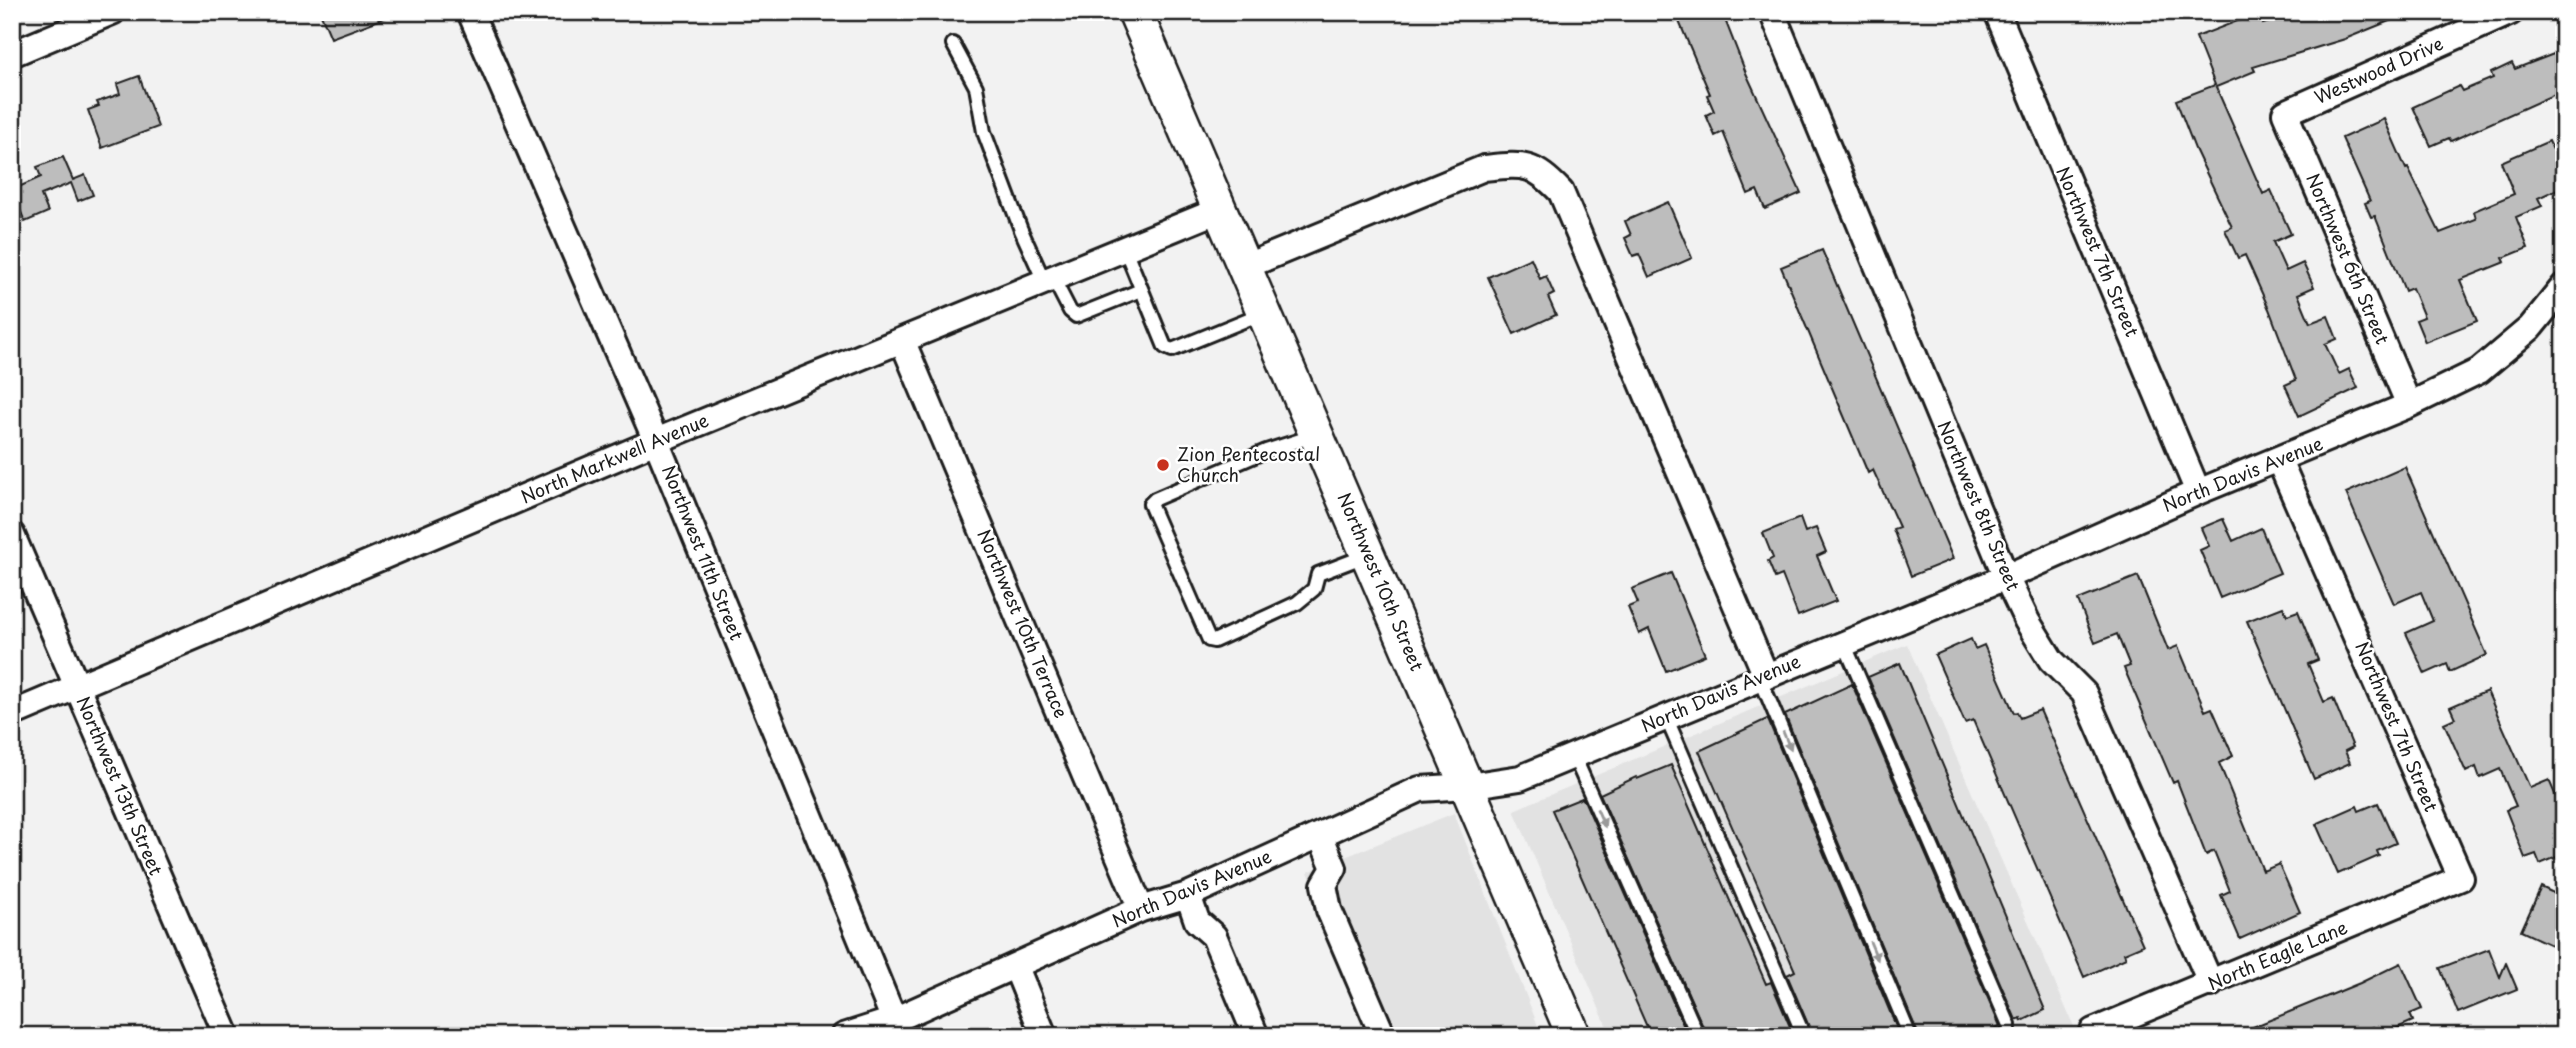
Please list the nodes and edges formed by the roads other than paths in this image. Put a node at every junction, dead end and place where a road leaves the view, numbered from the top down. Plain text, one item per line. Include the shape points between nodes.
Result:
1 (111, 12) edge
2 (470, 12) edge
3 (1135, 12) edge
4 (1772, 12) edge
5 (1997, 12) edge
6 (2511, 12) edge
7 (953, 44) dead end
8 (12, 54) edge
9 (2285, 113) joint
10 (1219, 210) junction
11 (1125, 249) junction
12 (1244, 267) junction
13 (1049, 280) junction
14 (2564, 286) edge
15 (1141, 290) junction
16 (1263, 313) junction
17 (902, 340) junction
18 (2409, 405) junction
19 (1316, 435) junction
20 (656, 441) junction
21 (2279, 460) junction
22 (2198, 492) junction
23 (12, 535) edge
24 (1368, 555) junction
25 (2006, 577) junction
26 (1844, 643) junction
27 (1763, 677) junction
28 (76, 688) junction
29 (12, 714) edge
30 (1666, 717) junction
31 (1574, 756) junction
32 (1468, 786) junction
33 (1320, 835) junction
34 (2461, 878) joint
35 (1188, 895) junction
36 (1141, 909) junction
37 (1016, 967) junction
38 (2211, 984) junction
39 (894, 1020) junction
40 (2093, 1031) dead end
41 (227, 1036) edge
42 (845, 1036) edge
43 (1044, 1036) edge
44 (1256, 1036) edge
45 (1383, 1036) edge
46 (1574, 1036) edge
47 (1698, 1036) edge
48 (1804, 1036) edge
49 (1910, 1036) edge
50 (2008, 1036) edge

1 - 8 street
2 - 20 street, Northwest 11th Street
3 - 10 main road, Northwest 10th Street
4 - 25 street, Northwest 8th Street
5 - 22 street, Northwest 7th Street
6 - 9 street, Westwood Drive
7 - 13 lane via 975,88 984,132 1021,230
9 - 18 street, Northwest 6th Street
10 - 11 street, North Markwell Avenue
10 - 12 main road, Northwest 10th Street
11 - 13 street, North Markwell Avenue
11 - 15 lane
12 - 16 main road, Northwest 10th Street
12 - 27 street via 1484,168 1521,164 1544,174 1561,192
13 - 15 lane via 1076,316
13 - 17 street, North Markwell Avenue
14 - 18 street, North Davis Avenue via 2530,328 2479,370
15 - 16 lane via 1165,347 1172,350
16 - 19 main road, Northwest 10th Street
17 - 20 street, North Markwell Avenue
17 - 36 street, Northwest 10th Terrace
18 - 21 street, North Davis Avenue
19 - 24 main road, Northwest 10th Street
19 - 24 lane via 1266,451 1150,504 1209,640 1297,603 1314,589 1318,574
20 - 28 street, North Markwell Avenue
20 - 39 street, Northwest 11th Street
21 - 22 street, North Davis Avenue
21 - 34 street, Northwest 7th Street
22 - 25 street, North Davis Avenue
23 - 28 street, Northwest 13th Street
24 - 32 main road, Northwest 10th Street
25 - 26 street, North Davis Avenue
25 - 38 street, Northwest 8th Street via 2051,660 2084,693
26 - 27 street, North Davis Avenue
26 - 50 lane via 2009,1025
27 - 30 street, North Davis Avenue
27 -> 49 lane
28 - 29 street, North Markwell Avenue
28 - 41 street, Northwest 13th Street
30 - 31 street, North Davis Avenue
30 - 48 lane
31 - 32 street, North Davis Avenue via 1520,778
31 -> 47 lane
32 - 33 street, North Davis Avenue via 1420,789
32 - 46 main road, Northwest 10th Street
33 - 35 street, North Davis Avenue
33 - 45 street via 1334,868 1324,885 1329,910
34 - 38 street, North Eagle Lane
35 - 36 street, North Davis Avenue
35 - 44 street via 1197,922 1214,936
36 - 37 street, North Davis Avenue
37 - 39 street, North Davis Avenue
37 - 43 street
38 - 40 street, North Eagle Lane
39 - 42 street, North Davis Avenue

